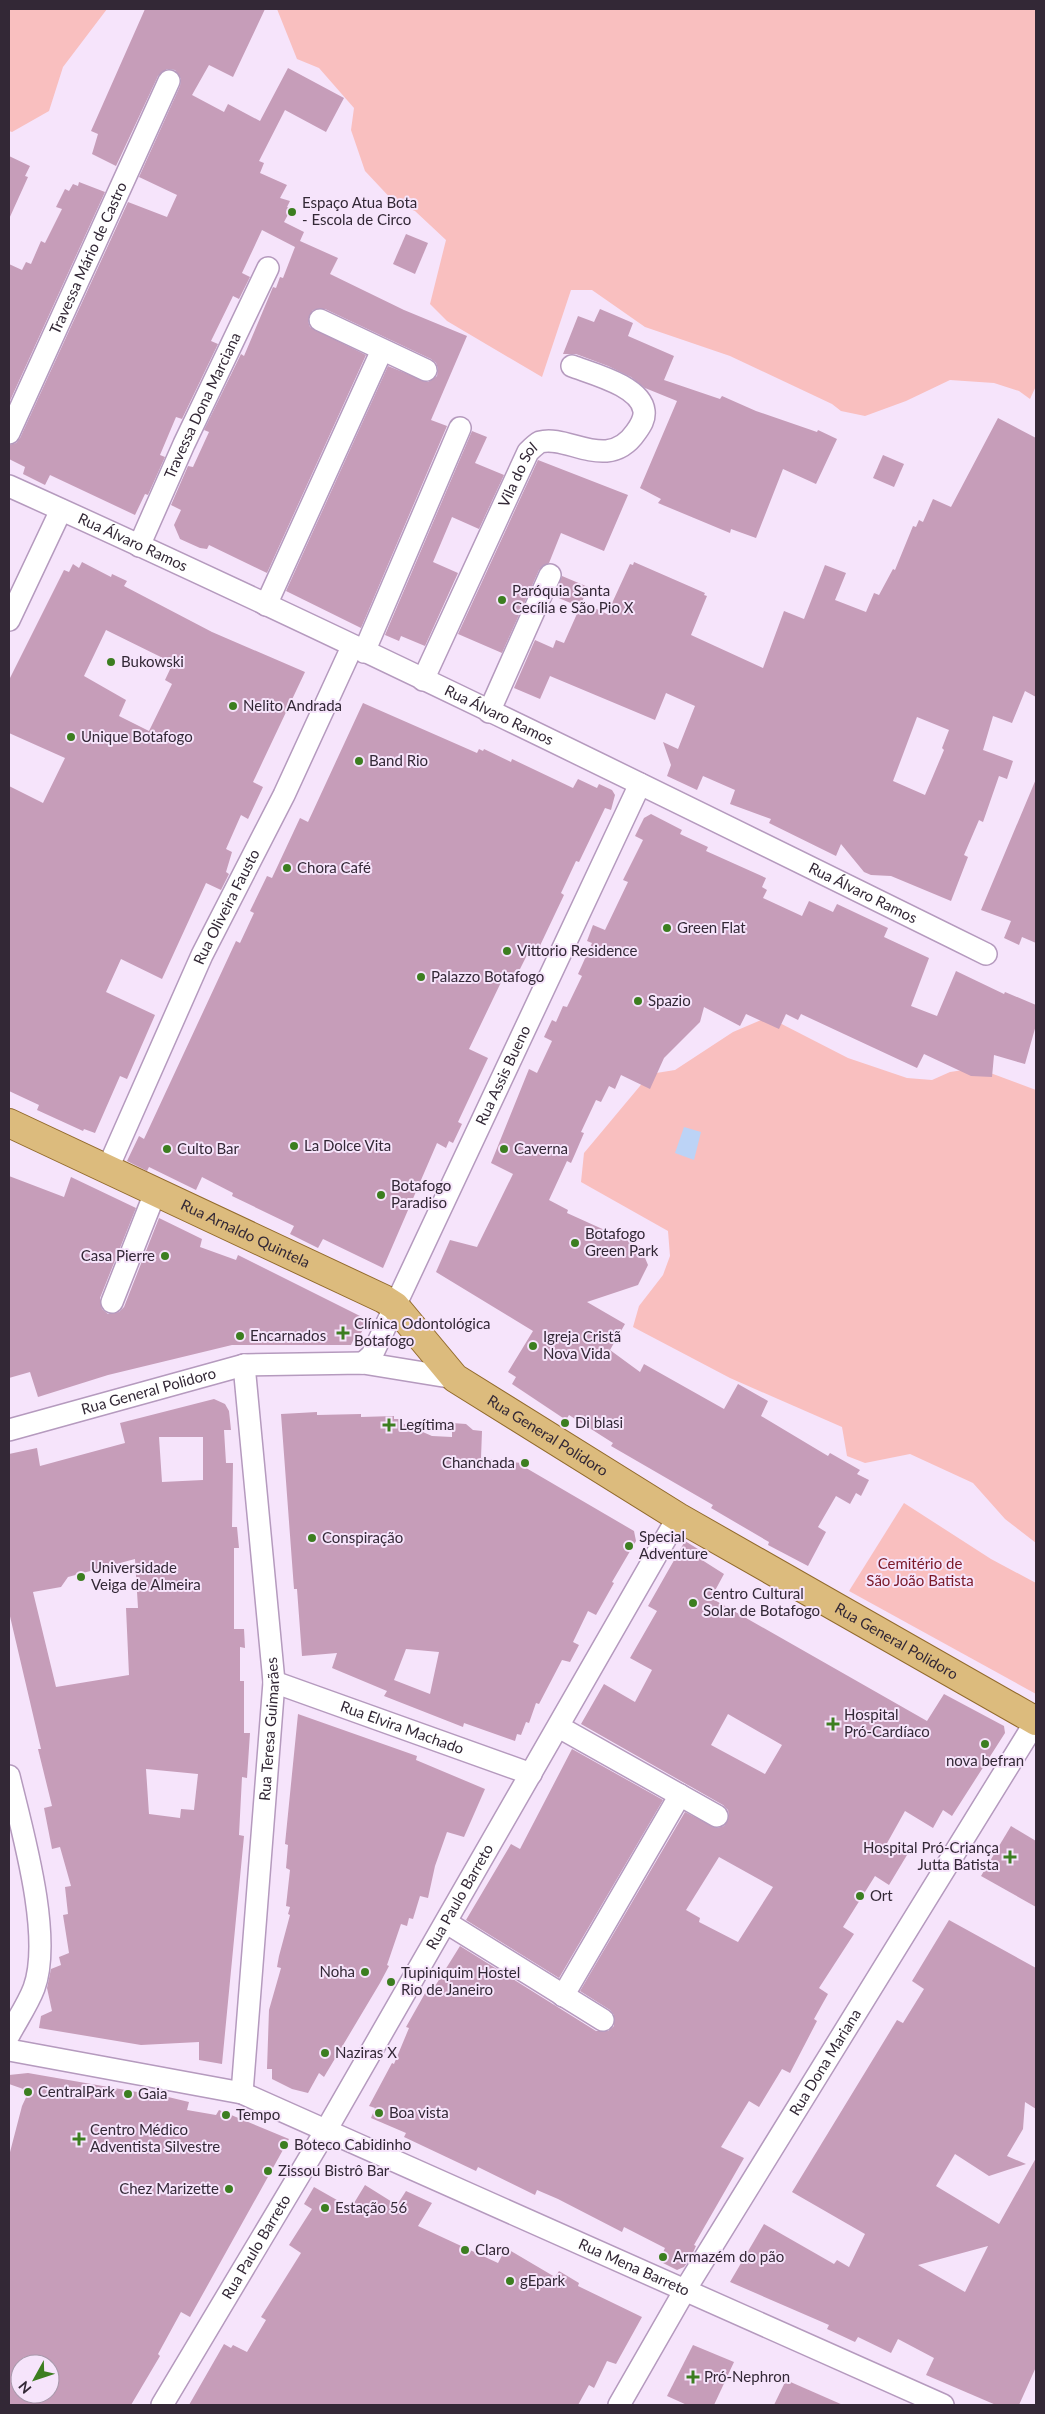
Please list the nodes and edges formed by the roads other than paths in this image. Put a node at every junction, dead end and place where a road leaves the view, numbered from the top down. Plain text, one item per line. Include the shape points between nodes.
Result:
1 (169, 81) dead end
2 (268, 268) dead end
3 (320, 320) dead end
4 (382, 350) junction
5 (572, 366) dead end
6 (426, 370) dead end
7 (460, 428) dead end
8 (9, 433) edge
9 (9, 486) edge
10 (61, 510) junction
11 (139, 546) junction
12 (550, 575) dead end
13 (266, 605) junction
14 (9, 620) edge
15 (358, 649) junction
16 (423, 680) junction
17 (489, 712) junction
18 (640, 784) junction
19 (986, 954) dead end
20 (9, 1123) edge
21 (106, 1170) junction
22 (155, 1193) junction
23 (112, 1302) dead end
24 (395, 1306) junction
25 (363, 1363) junction
26 (244, 1365) junction
27 (455, 1378) junction
28 (9, 1430) edge
29 (678, 1518) junction
30 (274, 1682) junction
31 (1036, 1721) edge
32 (559, 1727) junction
33 (531, 1774) junction
34 (9, 1776) edge
35 (680, 1795) junction
36 (717, 1816) dead end
37 (446, 1922) junction
38 (563, 1996) junction
39 (603, 2020) dead end
40 (9, 2036) edge
41 (9, 2050) edge
42 (242, 2093) junction
43 (325, 2132) junction
44 (685, 2290) junction
45 (162, 2405) edge
46 (619, 2405) edge
47 (943, 2405) edge

1 - 8 street, Travessa Mário de Castro
2 - 11 street, Travessa Dona Marciana
3 - 4 street
4 - 6 street
4 - 13 street
5 - 16 street, Vila do Sol via 637,395 644,408 640,427 626,443 606,450 592,451 539,442 528,452
7 - 15 street, Rua Oliveira Fausto
9 - 10 street, Rua Álvaro Ramos
10 - 11 street, Rua Álvaro Ramos
10 - 14 street
11 - 13 street, Rua Álvaro Ramos
12 - 17 street
13 - 15 street, Rua Álvaro Ramos
15 - 16 street, Rua Álvaro Ramos
15 - 21 street, Rua Oliveira Fausto via 202,955
16 - 17 street, Rua Álvaro Ramos
17 - 18 street, Rua Álvaro Ramos
18 - 19 street, Rua Álvaro Ramos
18 - 24 street, Rua Assis Bueno
20 - 21 main road, Rua Arnaldo Quintela
21 - 22 main road, Rua Arnaldo Quintela
22 - 23 street
22 - 24 main road, Rua Arnaldo Quintela
24 - 25 street, Rua Assis Bueno via 372,1355
24 - 27 main road, Rua Arnaldo Quintela
25 - 26 street, Rua General Polidoro
25 - 27 street, Rua General Polidoro
26 - 28 street, Rua General Polidoro
26 - 30 street, Rua Teresa Guimarães
27 - 29 main road, Rua General Polidoro
29 - 31 main road, Rua General Polidoro
29 - 32 street, Rua Paulo Barreto
30 - 33 street, Rua Elvira Machado
30 - 42 street, Rua Teresa Guimarães
31 - 44 street, Rua Dona Mariana
32 - 33 street, Rua Paulo Barreto
32 - 35 street
33 - 37 street, Rua Paulo Barreto
34 - 40 street via 35,1890 39,1952 34,1987
35 - 36 street
35 - 38 street
37 - 38 street
37 - 43 street, Rua Paulo Barreto
38 - 39 street
41 - 42 street, Rua Mena Barreto
42 - 43 street, Rua Mena Barreto
43 - 44 street, Rua Mena Barreto
43 - 45 street, Rua Paulo Barreto
44 - 46 street, Rua Dona Mariana
44 - 47 street, Rua Mena Barreto

